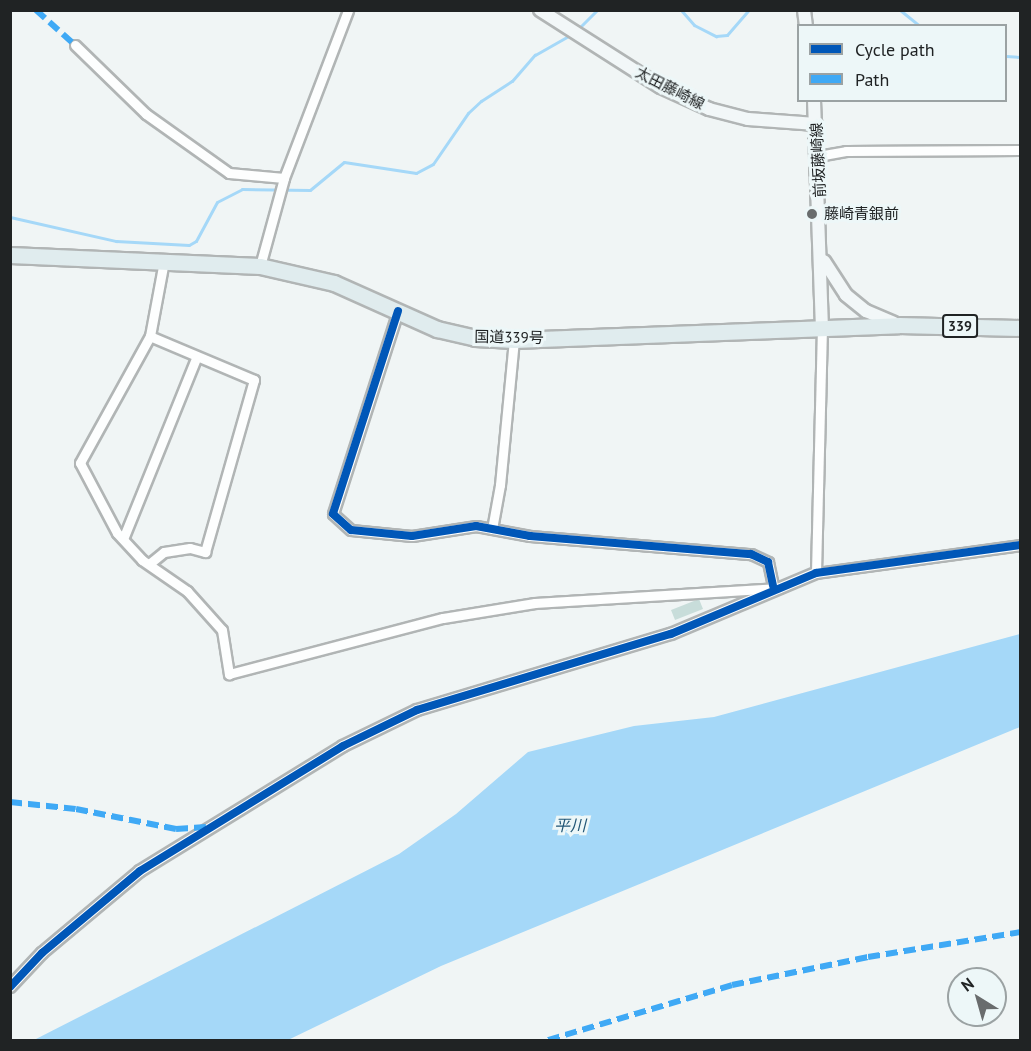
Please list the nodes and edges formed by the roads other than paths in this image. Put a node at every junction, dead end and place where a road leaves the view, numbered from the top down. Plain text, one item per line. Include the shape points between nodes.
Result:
1 (348, 10) edge
2 (540, 10) edge
3 (75, 45) dead end
4 (814, 102) edge
5 (816, 124) junction
6 (1020, 150) edge
7 (818, 156) junction
8 (284, 178) junction
9 (10, 255) edge
10 (822, 255) junction
11 (164, 261) junction
12 (260, 266) junction
13 (398, 311) junction
14 (899, 325) junction
15 (822, 327) junction
16 (1020, 328) edge
17 (150, 336) junction
18 (514, 340) junction
19 (197, 356) junction
20 (492, 529) junction
21 (123, 539) junction
22 (1020, 545) edge
23 (149, 564) junction
24 (816, 573) junction
25 (776, 586) junction
26 (10, 987) edge

1 - 8 street
2 - 5 main road, 太田藤崎線 via 661,87 709,109 748,119
3 - 8 street via 146,114 229,173
4 - 5 main road, 前坂藤崎線
5 - 7 main road, 前坂藤崎線
6 - 7 street via 846,151
7 - 10 main road, 前坂藤崎線
8 - 12 street
9 - 11 highway, 国道339号 / 339
10 - 14 main road via 833,280 846,295 866,311
10 - 15 main road, 前坂藤崎線
11 - 12 highway, 国道339号 / 339
11 - 17 street
12 - 13 highway, 国道339号 / 339 via 334,283
13 - 18 highway, 国道339号 / 339 via 454,333
13 - 20 street via 333,514 351,530 412,536 476,526
14 - 15 highway, 国道339号 / 339
14 - 16 highway, 国道339号 / 339
15 - 18 highway, 国道339号 / 339
15 - 24 street
17 - 19 street
17 - 21 street via 80,463
18 - 20 street
19 - 21 street
19 - 23 street via 254,380 205,552 190,548 164,552
20 - 25 street via 530,536 751,554 768,562
21 - 23 street
22 - 24 street
23 - 25 street via 187,591 222,630 230,674 443,618 535,603 700,595
24 - 25 street
25 - 26 street via 671,634 417,710 343,746 140,871 42,953

